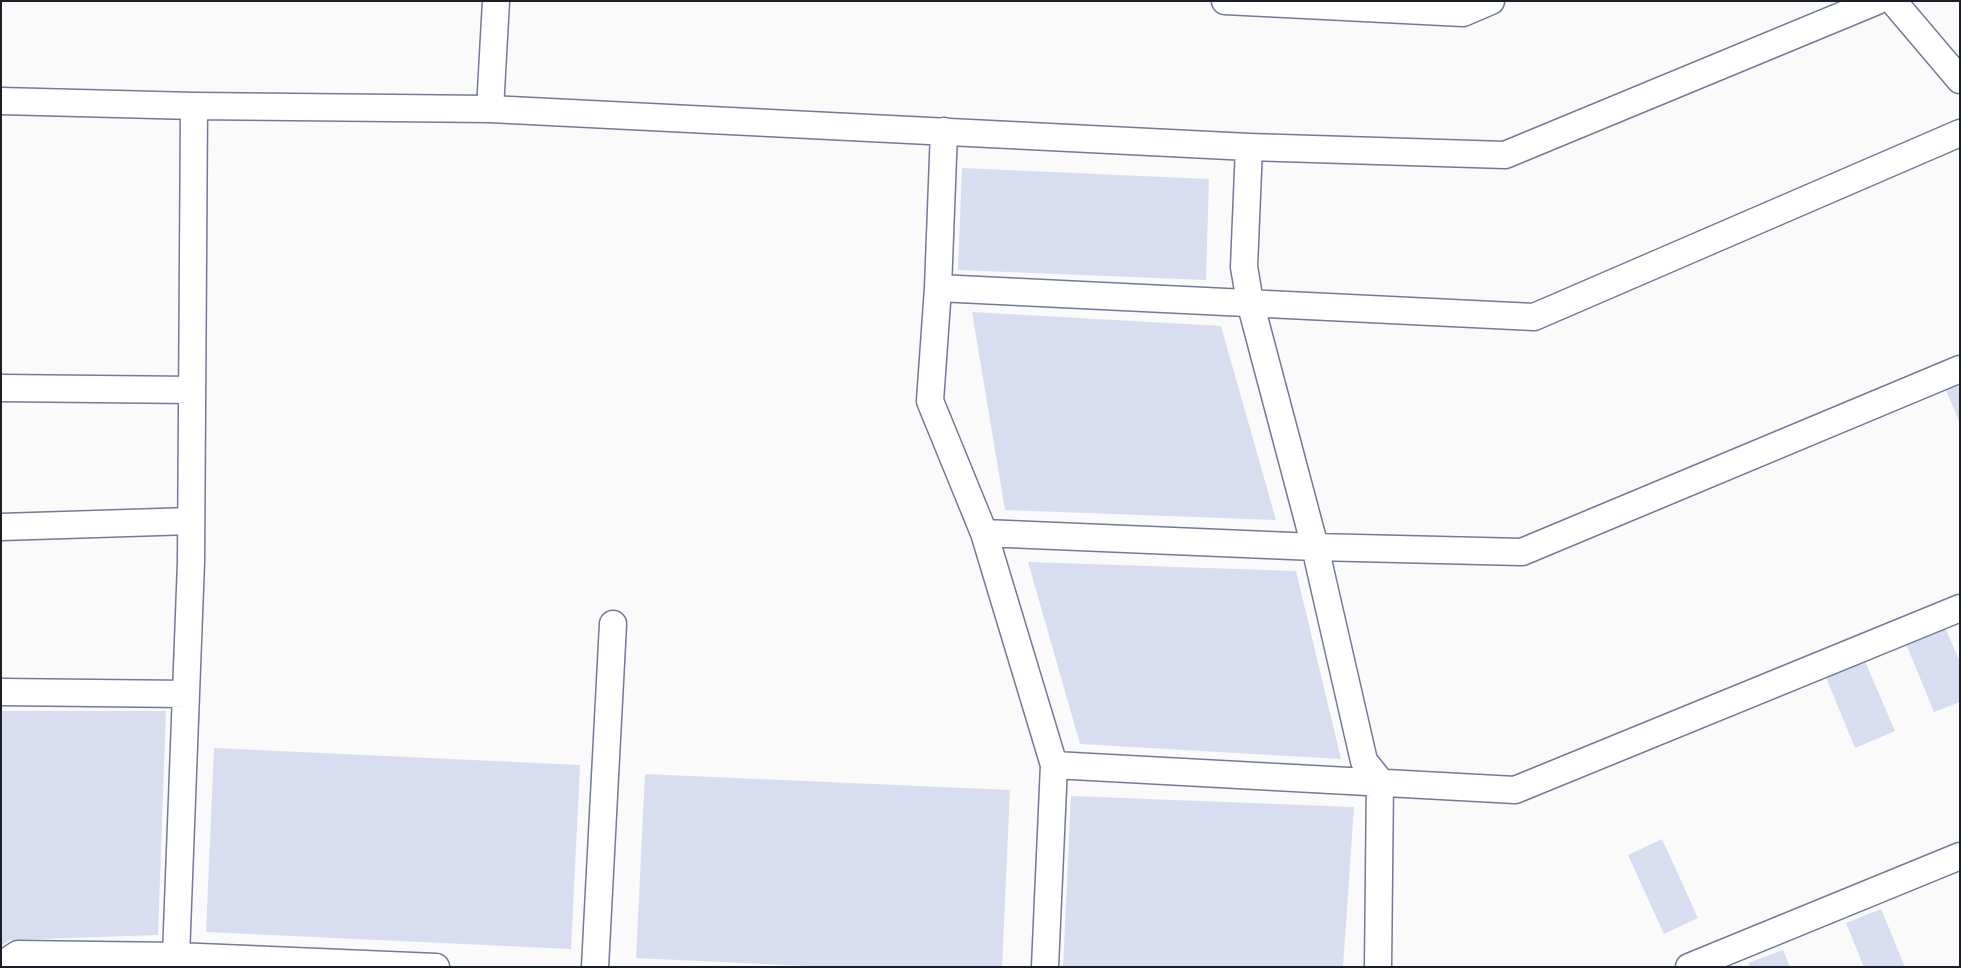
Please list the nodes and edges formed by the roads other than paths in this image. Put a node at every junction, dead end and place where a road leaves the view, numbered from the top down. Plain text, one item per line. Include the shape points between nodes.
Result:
1 (496, 1) edge
2 (1225, 1) edge
3 (1491, 1) edge
4 (1877, 1) edge
5 (1893, 1) edge
6 (1960, 80) edge
7 (1, 100) edge
8 (194, 106) junction
9 (490, 109) junction
10 (944, 131) junction
11 (1960, 133) edge
12 (1249, 147) junction
13 (938, 288) junction
14 (1250, 302) junction
15 (1960, 369) edge
16 (1, 388) edge
17 (192, 390) junction
18 (191, 521) junction
19 (1, 527) edge
20 (984, 533) junction
21 (1315, 548) junction
22 (1960, 608) edge
23 (614, 624) dead end
24 (1, 692) edge
25 (186, 694) junction
26 (1054, 765) junction
27 (1380, 782) junction
28 (1960, 856) edge
29 (176, 956) junction
30 (218, 962) edge
31 (1, 965) edge
32 (436, 967) edge
33 (596, 967) edge
34 (1045, 967) edge
35 (1378, 967) edge
36 (1689, 967) edge

1 - 9 street
2 - 3 street via 1463,13
4 - 12 street via 1505,155
5 - 6 street
7 - 8 street
8 - 9 street
8 - 17 street
9 - 10 street
10 - 12 street
10 - 13 street
11 - 14 street via 1534,317
12 - 14 street via 1244,267
13 - 14 street
13 - 20 street via 930,401
14 - 21 street
15 - 21 street via 1522,552
16 - 17 street
17 - 18 street
18 - 19 street
18 - 25 street
20 - 21 street
20 - 26 street
21 - 27 street via 1364,761
22 - 27 street via 1515,790
23 - 33 street
24 - 25 street
25 - 29 street
26 - 27 street
26 - 34 street
27 - 35 street
28 - 36 street
29 - 30 street
29 - 31 street via 18,954
30 - 32 street

